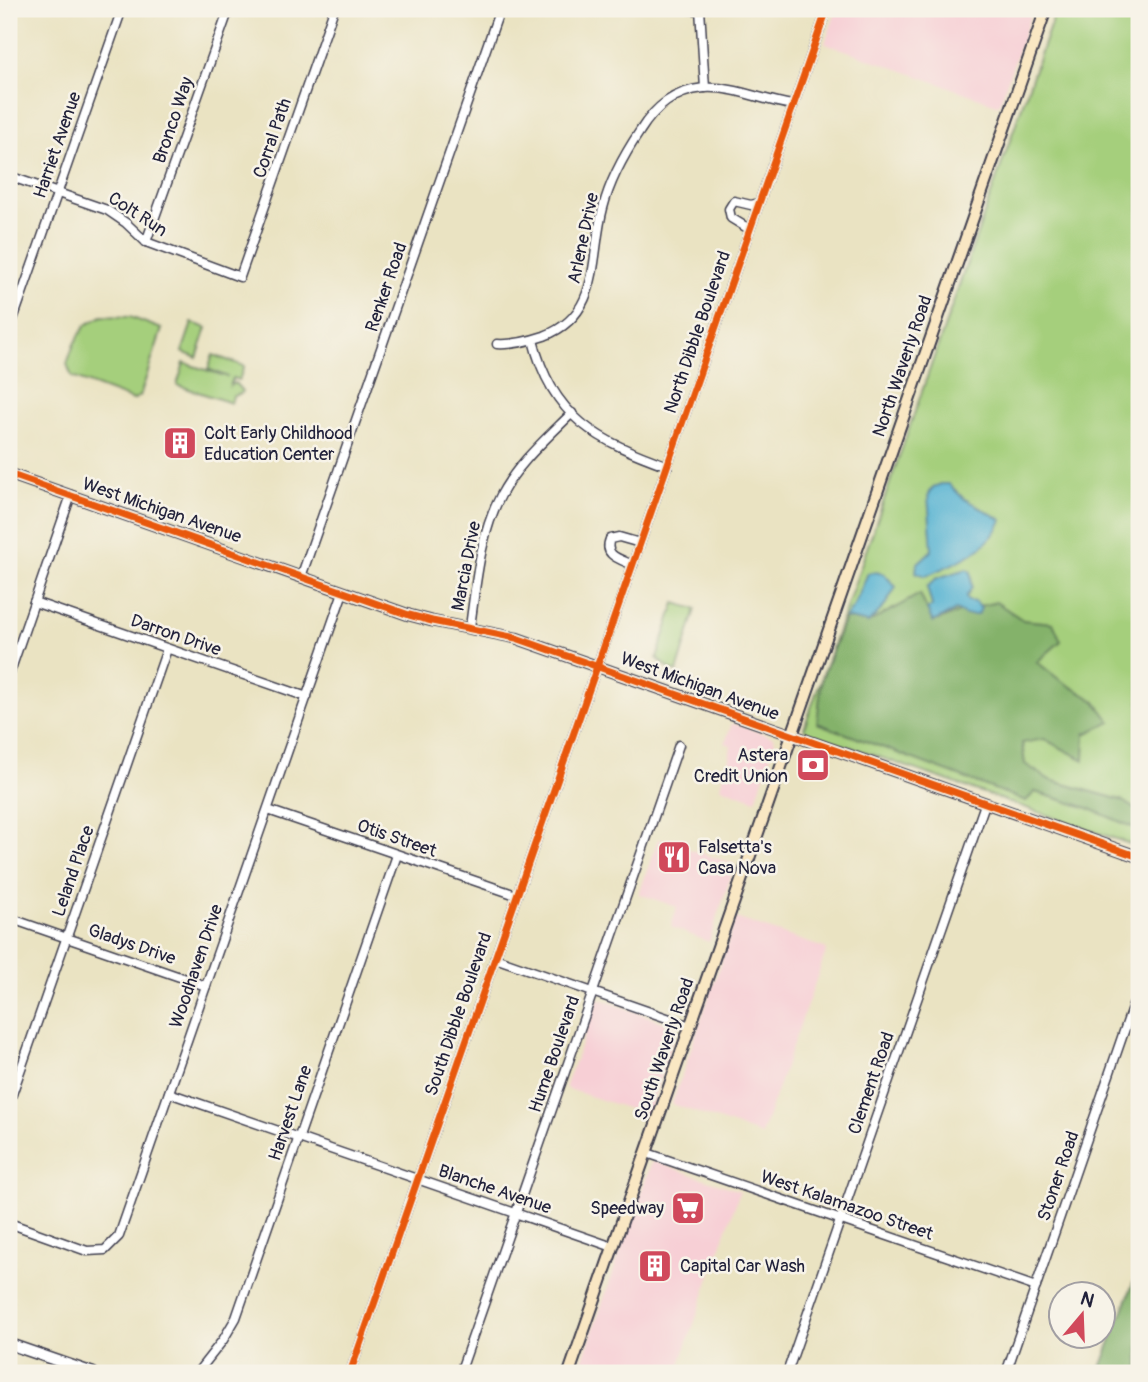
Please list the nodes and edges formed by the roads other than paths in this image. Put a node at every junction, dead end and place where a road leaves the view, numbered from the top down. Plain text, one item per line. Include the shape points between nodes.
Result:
1 (122, 9) edge
2 (229, 9) edge
3 (334, 9) edge
4 (500, 9) edge
5 (674, 9) edge
6 (700, 9) edge
7 (827, 9) edge
8 (1046, 9) edge
9 (705, 88) junction
10 (793, 105) junction
11 (9, 176) edge
12 (57, 193) junction
13 (759, 203) junction
14 (749, 229) junction
15 (146, 242) junction
16 (240, 277) joint
17 (9, 331) edge
18 (533, 340) junction
19 (497, 344) dead end
20 (572, 413) junction
21 (668, 466) junction
22 (9, 474) edge
23 (71, 495) junction
24 (640, 543) junction
25 (633, 565) junction
26 (301, 576) junction
27 (343, 592) junction
28 (34, 602) junction
29 (470, 627) junction
30 (167, 649) junction
31 (596, 666) junction
32 (9, 675) edge
33 (307, 697) junction
34 (790, 735) junction
35 (679, 745) dead end
36 (985, 804) junction
37 (268, 810) junction
38 (397, 855) junction
39 (1139, 857) edge
40 (516, 895) junction
41 (9, 918) edge
42 (66, 938) junction
43 (495, 958) junction
44 (206, 986) junction
45 (1139, 988) edge
46 (592, 992) junction
47 (690, 1026) junction
48 (169, 1093) junction
49 (9, 1103) edge
50 (298, 1138) junction
51 (647, 1153) junction
52 (417, 1179) junction
53 (516, 1213) junction
54 (841, 1219) junction
55 (9, 1223) edge
56 (613, 1247) junction
57 (1036, 1287) junction
58 (9, 1346) edge
59 (93, 1373) edge
60 (197, 1373) edge
61 (350, 1373) edge
62 (460, 1373) edge
63 (569, 1373) edge
64 (787, 1373) edge
65 (1006, 1373) edge

1 - 12 street, Harriet Avenue
2 - 15 street, Bronco Way
3 - 16 street, Corral Path
4 - 26 street, Renker Road
5 - 6 street
6 - 9 street
7 - 10 street, North Dibble Boulevard
8 - 34 main road, North Waverly Road
9 - 10 street, Arlene Drive via 751,93
9 - 18 street, Arlene Drive via 670,98 644,124 607,192 582,307 566,324
10 - 13 street, North Dibble Boulevard
11 - 12 street, Colt Run
12 - 15 street, Colt Run via 107,210
12 - 17 street, Harriet Avenue
13 - 14 street, North Dibble Boulevard
13 - 14 street via 734,201 729,209 731,218
14 - 21 street, North Dibble Boulevard
15 - 16 street, Colt Run
18 - 19 street, Arlene Drive
18 - 20 street via 545,377
20 - 21 street via 603,440
20 - 29 street, Marcia Drive via 519,468 495,507
21 - 24 street, North Dibble Boulevard
22 - 23 street, West Michigan Avenue
23 - 26 street, West Michigan Avenue
23 - 28 street
24 - 25 street, North Dibble Boulevard
24 - 25 street via 619,537 608,542 610,554
25 - 31 street, North Dibble Boulevard
26 - 27 street, West Michigan Avenue
27 - 29 street, West Michigan Avenue via 424,619
27 - 33 street, Woodhaven Drive
28 - 30 street, Darron Drive
28 - 32 street
29 - 31 street, West Michigan Avenue
30 - 33 street, Darron Drive
30 - 42 street, Leland Place
31 - 34 street, West Michigan Avenue
31 - 40 street, South Dibble Boulevard
33 - 37 street, Woodhaven Drive
34 - 36 street, West Michigan Avenue
34 - 47 main road, South Waverly Road
35 - 46 street, Hume Boulevard
36 - 39 street, West Michigan Avenue
36 - 54 street, Clement Road
37 - 38 street, Otis Street
37 - 44 street, Woodhaven Drive
38 - 40 street, Otis Street
38 - 50 street, Harvest Lane
40 - 43 street, South Dibble Boulevard
41 - 42 street, Gladys Drive
42 - 44 street, Gladys Drive
42 - 49 street, Leland Place
43 - 46 street
43 - 52 street, South Dibble Boulevard
44 - 48 street, Woodhaven Drive
45 - 57 street, Stoner Road
46 - 47 street
46 - 53 street, Hume Boulevard
47 - 51 main road, South Waverly Road
48 - 50 street, Blanche Avenue
48 - 55 street, Woodhaven Drive via 112,1245 87,1251
50 - 52 street, Blanche Avenue
50 - 60 street, Harvest Lane via 236,1318
51 - 54 street, West Kalamazoo Street
51 - 56 main road, South Waverly Road
52 - 53 street, Blanche Avenue
52 - 61 street, South Dibble Boulevard
53 - 56 street, Blanche Avenue
53 - 62 street, Hume Boulevard
54 - 57 street, West Kalamazoo Street
54 - 64 street, Clement Road
56 - 63 main road, South Waverly Road
57 - 65 street, Stoner Road
58 - 59 street

